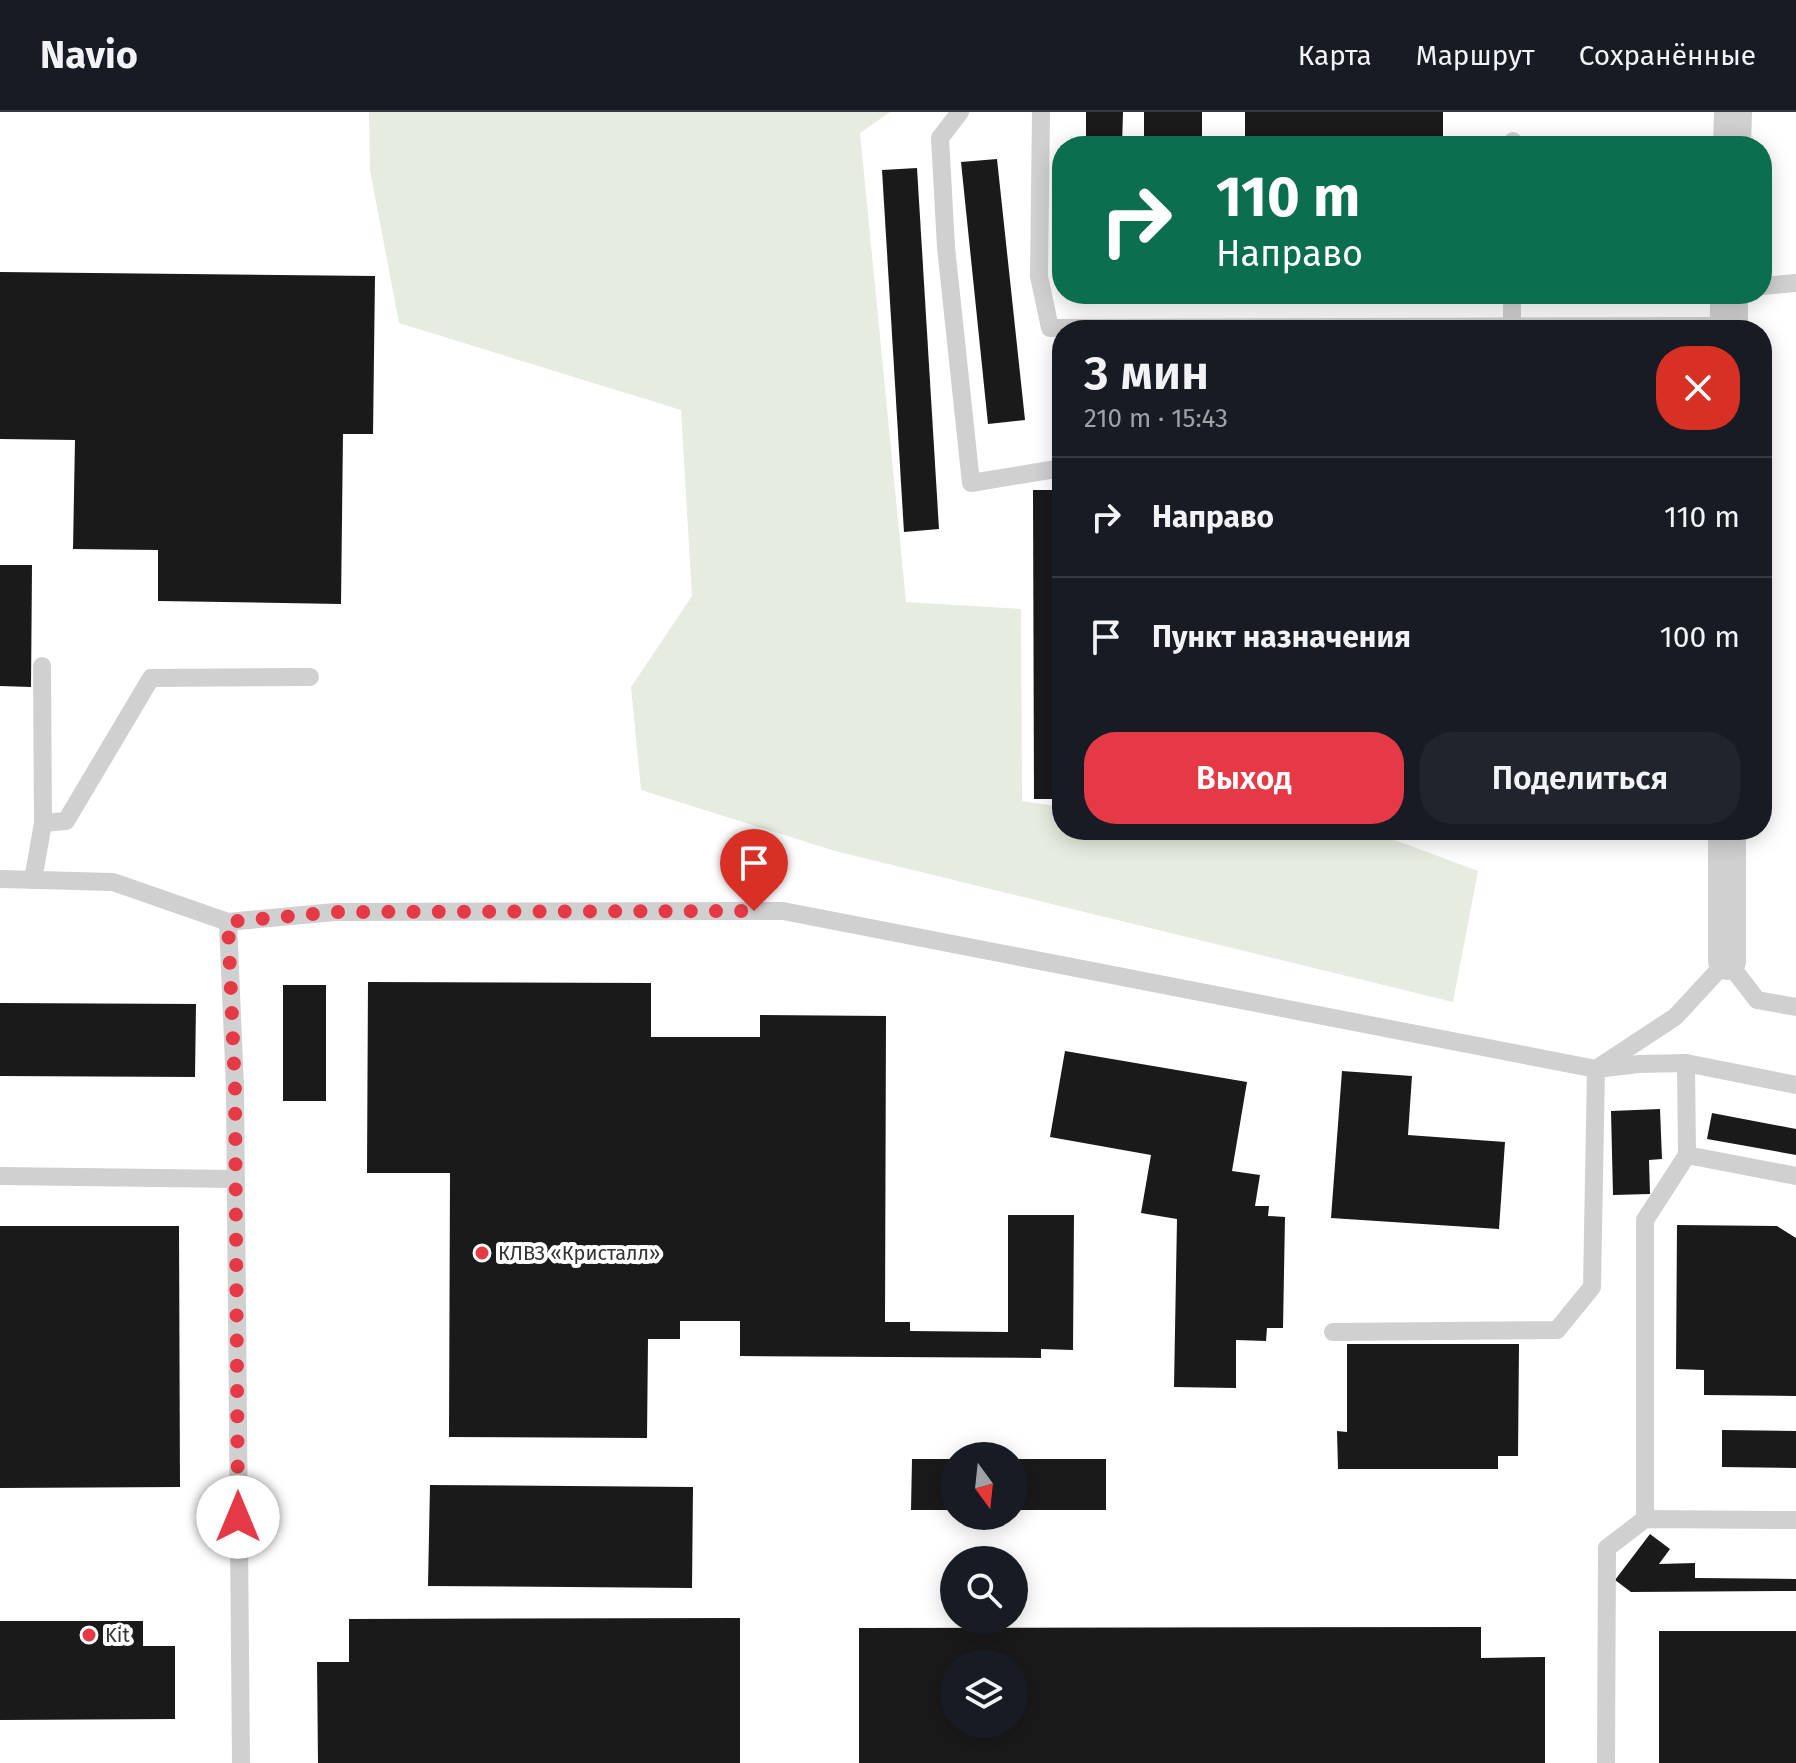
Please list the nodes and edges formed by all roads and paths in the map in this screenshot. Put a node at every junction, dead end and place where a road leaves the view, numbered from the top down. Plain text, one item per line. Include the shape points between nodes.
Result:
1 (960, 112) edge
2 (1041, 112) edge
3 (1733, 112) edge
4 (1732, 136) edge
5 (1796, 283) edge
6 (1772, 285) edge
7 (1729, 317) edge
8 (1664, 320) edge
9 (1052, 328) edge
10 (1052, 470) edge
11 (42, 666) dead end
12 (310, 677) dead end
13 (43, 823) junction
14 (1727, 840) edge
15 (0, 879) edge
16 (33, 880) junction
17 (228, 922) junction
18 (1727, 961) junction
19 (1796, 1007) edge
20 (1686, 1063) junction
21 (1596, 1069) junction
22 (1796, 1085) edge
23 (1687, 1155) junction
24 (0, 1176) edge
25 (1796, 1176) edge
26 (236, 1179) junction
27 (1333, 1332) dead end
28 (1645, 1519) junction
29 (1796, 1520) edge
30 (241, 1763) edge
31 (1606, 1763) edge

1 - 10 lane via 940,138 971,483
2 - 9 lane via 1039,276
3 - 4 street
5 - 6 lane
7 - 8 lane
11 - 13 lane
12 - 13 lane via 151,678 66,821
13 - 16 lane
14 - 18 street
15 - 16 lane
16 - 17 lane via 113,882
17 - 21 lane via 335,912 783,911
17 - 26 lane
18 - 19 lane via 1757,1000
18 - 21 lane via 1675,1017
20 - 21 lane
20 - 22 lane
20 - 23 lane
21 - 27 lane via 1592,1287 1557,1330
23 - 25 lane
23 - 28 lane via 1645,1220
24 - 26 lane
26 - 30 lane
28 - 29 lane
28 - 31 lane via 1607,1548

